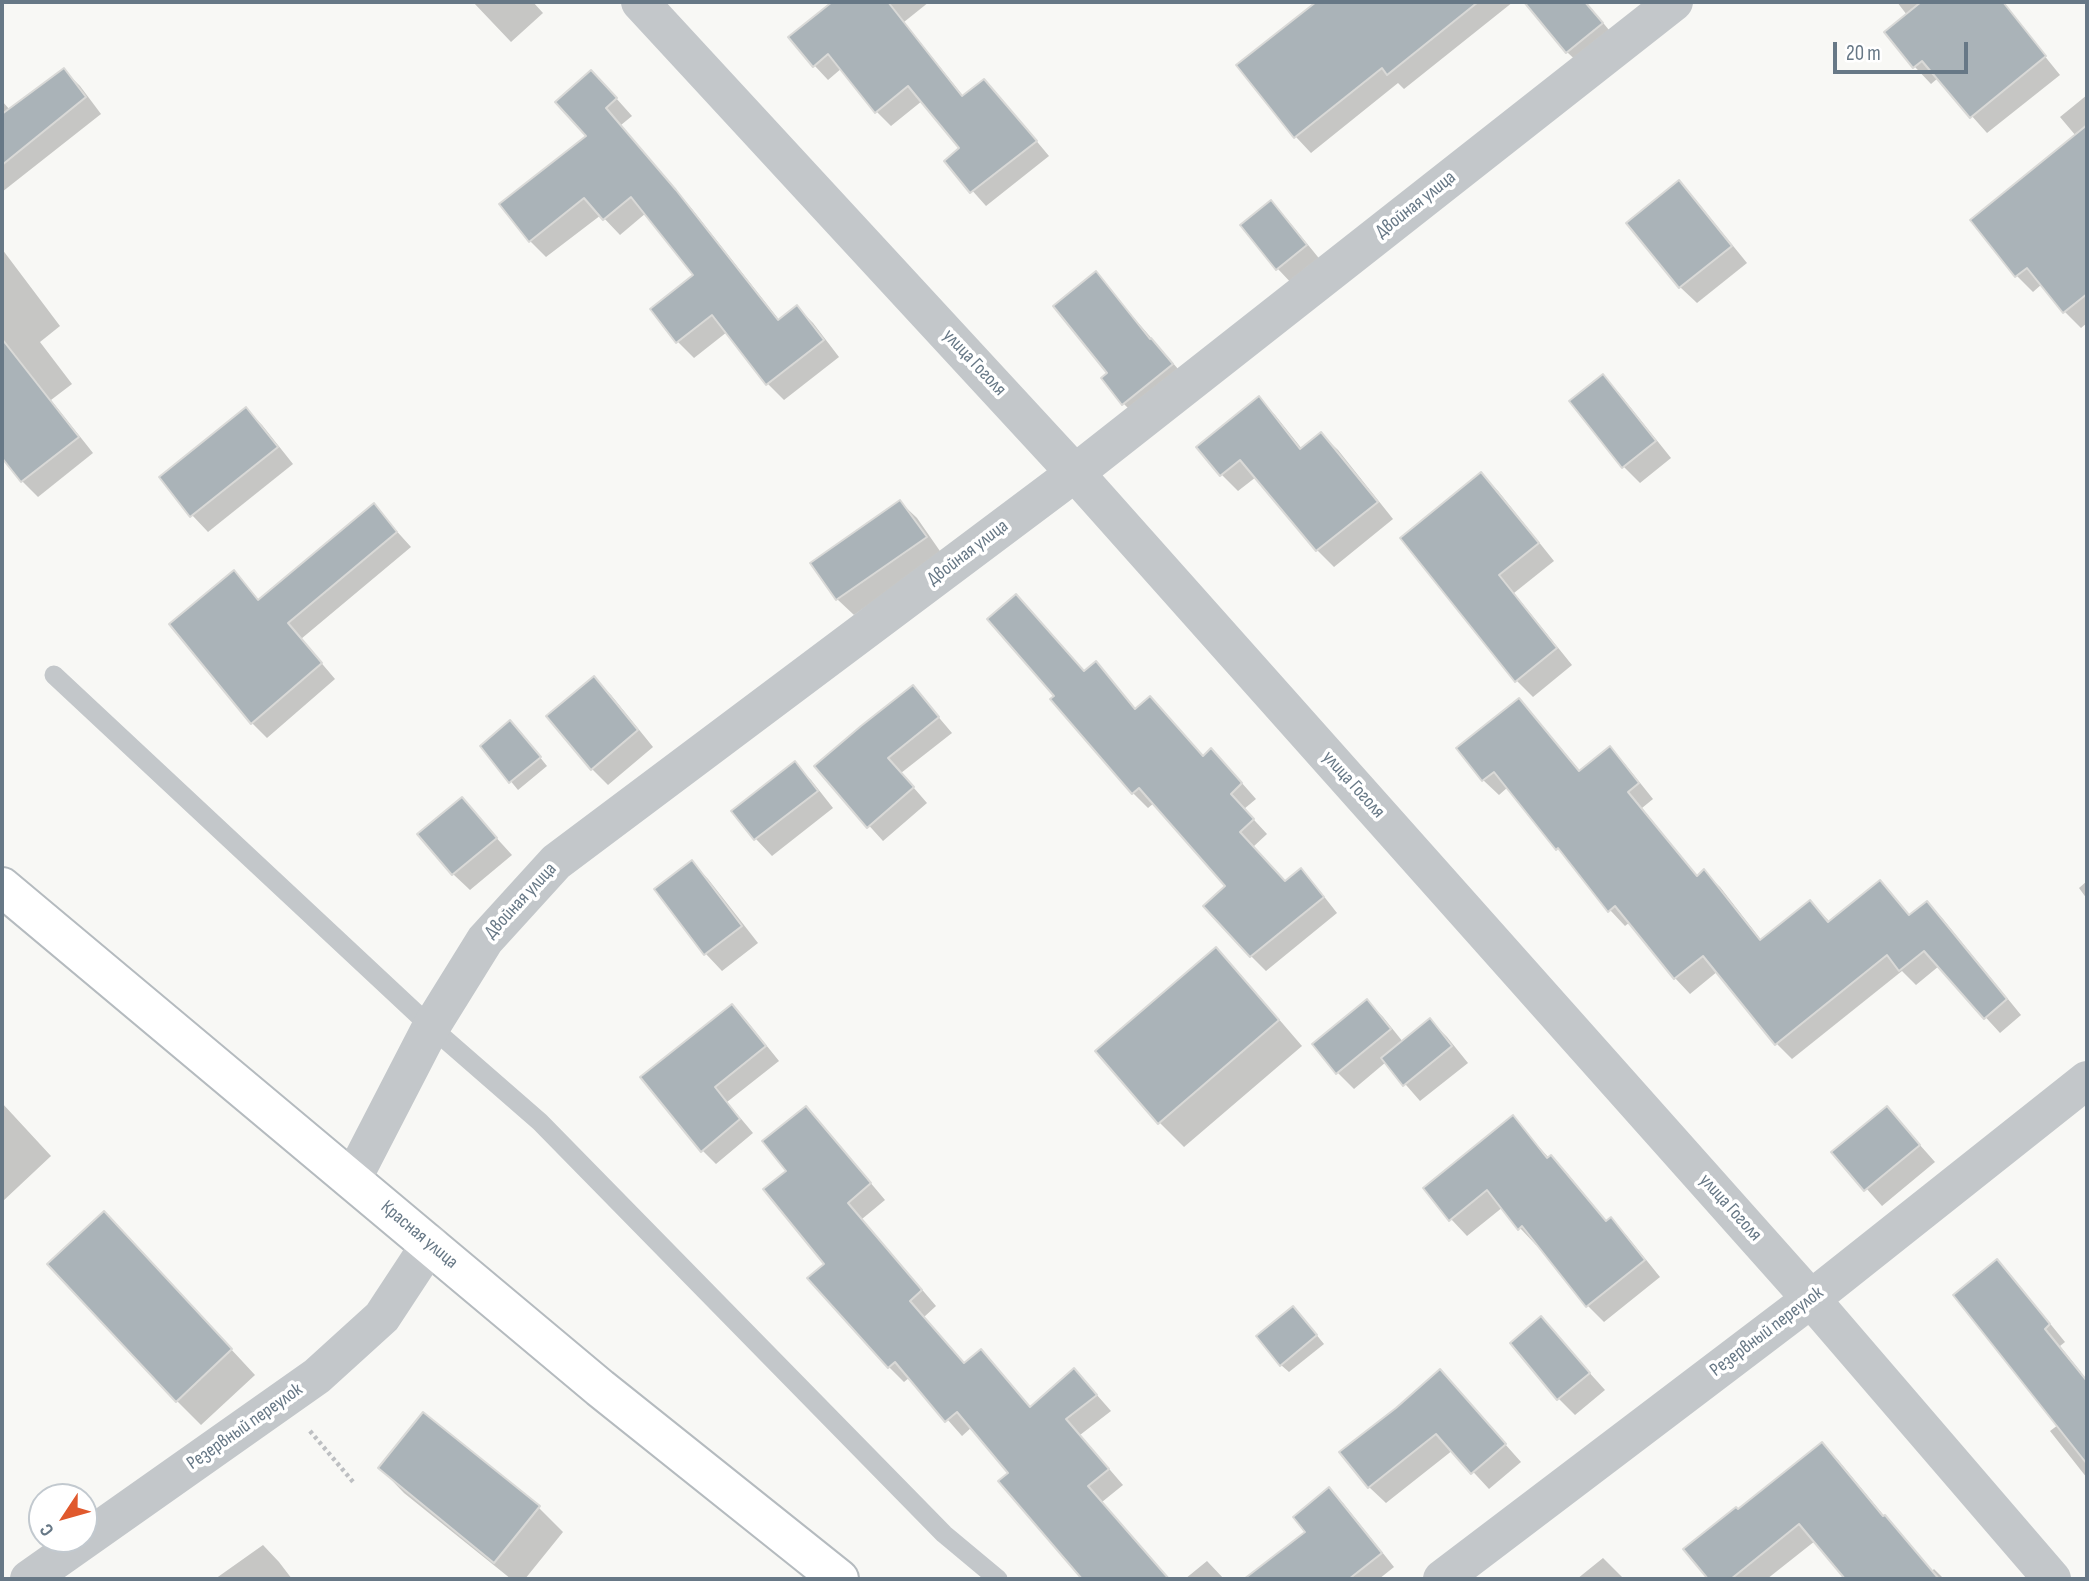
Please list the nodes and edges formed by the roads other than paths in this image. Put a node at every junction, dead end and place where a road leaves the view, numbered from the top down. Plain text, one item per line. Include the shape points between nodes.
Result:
1 (640, 2) edge
2 (1674, 2) edge
3 (1075, 473) junction
4 (54, 675) dead end
5 (2, 887) edge
6 (431, 1027) junction
7 (2087, 1080) edge
8 (352, 1180) junction
9 (430, 1244) junction
10 (1811, 1299) junction
11 (29, 1579) edge
12 (839, 1579) edge
13 (998, 1579) edge
14 (1442, 1579) edge
15 (2052, 1579) edge

1 - 3 street, улица Гоголя
2 - 3 street, Двойная улица
3 - 6 street, Двойная улица via 556,862 485,940
3 - 10 street, улица Гоголя
4 - 6 lane
5 - 8 main road, Красная улица
6 - 8 street, Двойная улица
6 - 13 lane via 540,1122 944,1534
7 - 10 street, Резервный переулок
8 - 9 main road, Красная улица
9 - 11 street, Резервный переулок via 382,1317 317,1376
9 - 12 main road, Красная улица via 600,1388
10 - 14 street, Резервный переулок
10 - 15 street, улица Гоголя

